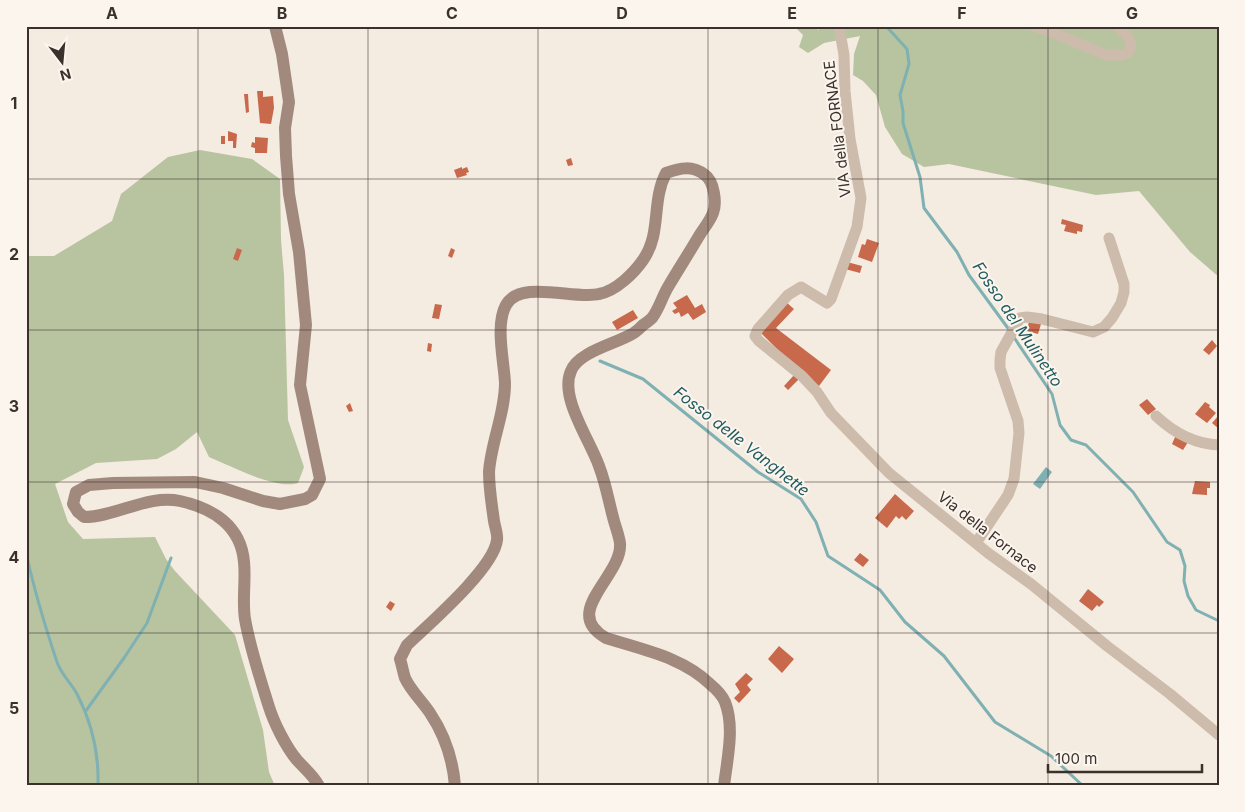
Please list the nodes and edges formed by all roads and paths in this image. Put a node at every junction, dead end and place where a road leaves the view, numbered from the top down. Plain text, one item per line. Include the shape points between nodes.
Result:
1 (274, 26) edge
2 (839, 26) edge
3 (1034, 26) edge
4 (1117, 26) edge
5 (1108, 238) dead end
6 (755, 336) joint
7 (1156, 416) dead end
8 (1219, 445) edge
9 (976, 543) junction
10 (1219, 735) edge
11 (319, 786) edge
12 (455, 786) edge
13 (724, 786) edge

1 - 11 main road via 282,54 288,102 285,128 289,194 306,325 300,384 320,479 312,495 280,504 195,482 176,482 89,485 76,492 73,504 84,517 96,517 143,504 179,501 198,506 224,520 242,548 245,616 269,708 288,746
2 - 6 street, VIA della FORNACE via 850,139 861,198 856,227 831,299 827,303 801,287 788,295
3 - 4 street via 1106,55 1122,55 1128,53 1131,45
5 - 9 street via 1124,292 1121,303 1104,327 1093,332 1020,318 1001,352 1000,368 1018,421 1014,479 1008,495
6 - 9 street, Via della Fornace via 818,392 831,413 889,473
7 - 8 street via 1186,438
9 - 10 street, Via della Fornace
12 - 13 main road via 444,738 405,678 400,659 407,645 481,572 497,540 489,473 504,402 501,339 505,307 516,294 582,296 615,288 643,260 652,244 657,196 666,173 690,168 708,177 714,187 714,211 652,318 632,334 580,360 572,368 568,381 569,395 600,468 620,544 614,564 592,603 591,624 598,634 606,638 671,658 698,673 719,692 725,700 730,728

